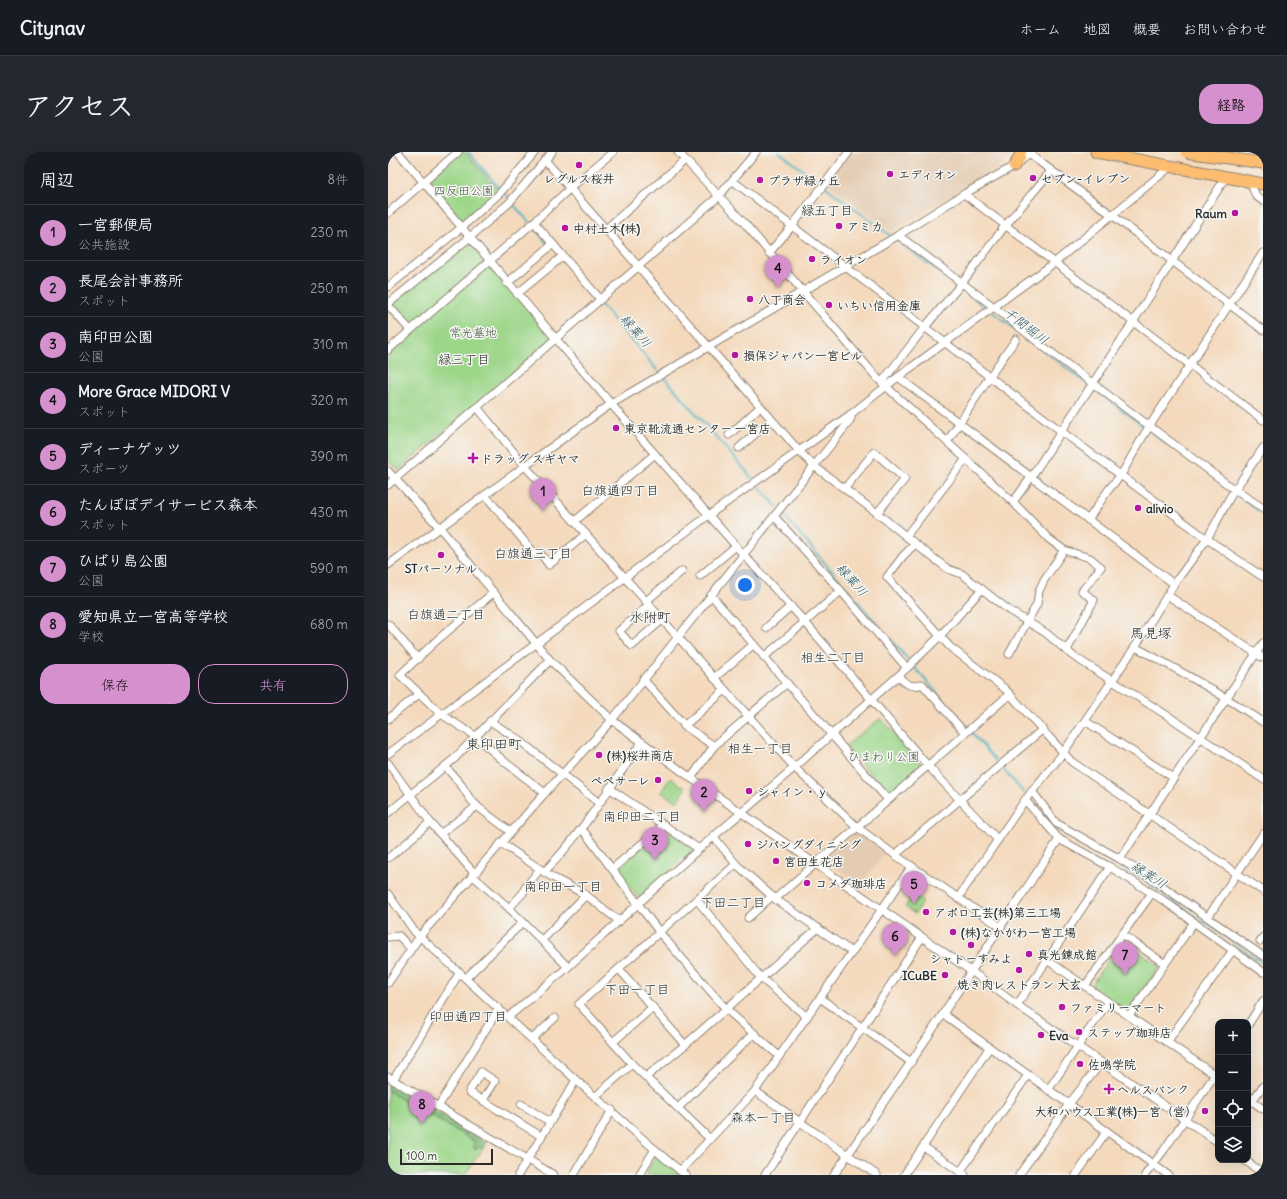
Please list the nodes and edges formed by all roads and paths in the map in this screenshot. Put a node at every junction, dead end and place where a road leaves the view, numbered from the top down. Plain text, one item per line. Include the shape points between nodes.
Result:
1 (398, 152) edge
2 (458, 152) edge
3 (534, 152) edge
4 (552, 152) edge
5 (613, 152) edge
6 (678, 152) edge
7 (756, 152) edge
8 (849, 152) edge
9 (1096, 152) edge
10 (1186, 152) edge
11 (1194, 152) edge
12 (1027, 153) edge
13 (1240, 156) edge
14 (545, 160) junction
15 (685, 160) junction
16 (1263, 164) edge
17 (1014, 166) joint
18 (1170, 167) junction
19 (1051, 171) junction
20 (1226, 177) junction
21 (733, 181) junction
22 (424, 182) junction
23 (1250, 182) junction
24 (1263, 184) edge
25 (569, 188) junction
26 (964, 194) junction
27 (719, 196) junction
28 (1263, 201) edge
29 (388, 213) edge
30 (1112, 215) junction
31 (534, 222) junction
32 (792, 226) junction
33 (1005, 226) junction
34 (461, 228) junction
35 (606, 229) junction
36 (895, 237) junction
37 (469, 238) junction
38 (553, 244) junction
39 (769, 253) junction
40 (1263, 253) edge
41 (563, 256) junction
42 (489, 261) junction
43 (1172, 261) junction
44 (1054, 263) junction
45 (638, 266) junction
46 (845, 266) junction
47 (507, 283) junction
48 (960, 286) junction
49 (388, 287) edge
50 (803, 290) junction
51 (517, 294) junction
52 (600, 299) junction
53 (388, 304) edge
54 (1229, 304) junction
55 (991, 309) junction
56 (1133, 322) junction
57 (925, 327) junction
58 (410, 330) junction
59 (1263, 330) edge
60 (555, 338) junction
61 (1016, 339) dead end
62 (945, 343) junction
63 (709, 346) junction
64 (388, 350) edge
65 (1190, 365) junction
66 (990, 376) junction
67 (898, 377) junction
68 (884, 385) junction
69 (1090, 385) junction
70 (610, 404) junction
71 (477, 407) junction
72 (760, 407) junction
73 (851, 414) junction
74 (771, 420) junction
75 (1263, 420) edge
76 (960, 422) junction
77 (1148, 428) junction
78 (1061, 431) junction
79 (729, 435) dead end
80 (947, 442) junction
81 (739, 448) dead end
82 (1263, 448) edge
83 (799, 451) junction
84 (655, 454) junction
85 (966, 459) junction
86 (525, 466) junction
87 (814, 466) junction
88 (388, 471) edge
89 (1120, 475) junction
90 (1032, 476) junction
91 (394, 479) junction
92 (388, 485) edge
93 (845, 488) junction
94 (1233, 493) junction
95 (485, 496) junction
96 (1013, 502) junction
97 (1263, 508) edge
98 (878, 513) junction
99 (709, 515) junction
100 (774, 516) junction
101 (1088, 520) junction
102 (575, 521) junction
103 (440, 528) junction
104 (586, 534) junction
105 (906, 536) junction
106 (1207, 539) junction
107 (915, 544) junction
108 (736, 546) junction
109 (1064, 550) junction
110 (743, 554) junction
111 (388, 565) edge
112 (682, 571) dead end
113 (700, 576) dead end
114 (1263, 577) edge
115 (625, 578) junction
116 (1174, 584) junction
117 (982, 589) junction
118 (841, 591) junction
119 (493, 593) junction
120 (711, 595) junction
121 (1167, 595) junction
122 (648, 602) junction
123 (791, 606) junction
124 (663, 619) junction
125 (805, 622) junction
126 (1028, 622) junction
127 (388, 624) edge
128 (766, 628) dead end
129 (677, 636) junction
130 (940, 636) junction
131 (1263, 643) edge
132 (537, 644) junction
133 (753, 645) junction
134 (1135, 647) junction
135 (1067, 650) junction
136 (1256, 653) junction
137 (1009, 654) dead end
138 (764, 657) junction
139 (418, 658) junction
140 (1263, 658) edge
141 (550, 660) junction
142 (907, 668) junction
143 (898, 676) junction
144 (714, 678) junction
145 (643, 679) junction
146 (1112, 680) junction
147 (786, 683) junction
148 (725, 690) junction
149 (420, 694) junction
150 (1010, 694) junction
151 (1227, 698) junction
152 (871, 699) junction
153 (441, 714) junction
154 (748, 716) junction
155 (388, 719) edge
156 (612, 720) junction
157 (490, 721) junction
158 (1085, 721) junction
159 (1263, 722) edge
160 (684, 726) junction
161 (1043, 729) junction
162 (965, 733) junction
163 (831, 734) junction
164 (475, 736) junction
165 (1201, 737) junction
166 (642, 742) junction
167 (714, 746) junction
168 (1063, 753) junction
169 (388, 754) edge
170 (388, 763) edge
171 (445, 766) junction
172 (928, 766) junction
173 (795, 767) junction
174 (562, 774) junction
175 (691, 778) junction
176 (1174, 778) junction
177 (1263, 779) edge
178 (609, 788) junction
179 (1032, 791) junction
180 (545, 793) junction
181 (409, 794) junction
182 (960, 799) junction
183 (888, 800) junction
184 (1024, 800) junction
185 (599, 803) junction
186 (477, 806) junction
187 (741, 812) junction
188 (388, 813) edge
189 (1150, 816) junction
190 (430, 822) junction
191 (664, 825) junction
192 (857, 827) junction
193 (582, 829) junction
194 (511, 832) junction
195 (440, 834) junction
196 (1263, 834) edge
197 (713, 836) junction
198 (1059, 839) junction
199 (998, 840) junction
200 (501, 843) junction
201 (699, 849) junction
202 (895, 855) junction
203 (388, 858) edge
204 (1120, 859) junction
205 (816, 863) junction
206 (736, 864) junction
207 (912, 866) junction
208 (1110, 867) junction
209 (612, 869) junction
210 (542, 871) junction
211 (473, 874) junction
212 (1237, 874) junction
213 (1263, 891) edge
214 (1152, 893) junction
215 (388, 894) edge
216 (586, 895) junction
217 (773, 898) junction
218 (958, 898) junction
219 (697, 900) junction
220 (638, 904) junction
221 (509, 908) junction
222 (881, 909) junction
223 (1208, 917) junction
224 (748, 918) dead end
225 (619, 921) junction
226 (523, 922) junction
227 (1194, 922) junction
228 (1001, 927) junction
229 (818, 928) junction
230 (660, 933) junction
231 (1122, 934) junction
232 (420, 936) junction
233 (388, 937) edge
234 (922, 937) junction
235 (542, 940) junction
236 (410, 948) junction
237 (1233, 950) junction
238 (852, 952) junction
239 (1263, 956) edge
240 (1047, 960) junction
241 (1165, 964) junction
242 (568, 967) junction
243 (619, 969) junction
244 (971, 971) junction
245 (460, 972) junction
246 (1263, 972) edge
247 (466, 978) junction
248 (761, 978) junction
249 (388, 983) edge
250 (1086, 986) junction
251 (820, 998) junction
252 (1263, 1001) edge
253 (1108, 1002) junction
254 (1017, 1005) junction
255 (653, 1007) junction
256 (499, 1008) junction
257 (726, 1008) junction
258 (943, 1014) junction
259 (1129, 1016) junction
260 (508, 1017) junction
261 (807, 1017) junction
262 (555, 1018) dead end
263 (1251, 1020) edge
264 (862, 1029) junction
265 (754, 1033) junction
266 (532, 1039) junction
267 (613, 1042) junction
268 (1167, 1042) junction
269 (685, 1045) junction
270 (1078, 1046) junction
271 (989, 1048) junction
272 (779, 1056) junction
273 (911, 1062) junction
274 (1101, 1063) junction
275 (632, 1064) junction
276 (1215, 1073) edge
277 (1028, 1075) junction
278 (646, 1077) junction
279 (1215, 1077) edge
280 (391, 1079) edge
281 (576, 1080) junction
282 (1263, 1086) edge
283 (1048, 1090) junction
284 (755, 1091) junction
285 (596, 1096) junction
286 (1251, 1099) edge
287 (482, 1100) dead end
288 (1251, 1101) edge
289 (521, 1104) dead end
290 (1069, 1104) junction
291 (438, 1107) junction
292 (678, 1108) junction
293 (1263, 1109) edge
294 (612, 1110) junction
295 (1185, 1119) junction
296 (550, 1122) junction
297 (800, 1122) junction
298 (1107, 1131) junction
299 (541, 1136) junction
300 (710, 1139) junction
301 (1215, 1140) edge
302 (924, 1147) junction
303 (655, 1149) junction
304 (847, 1154) junction
305 (527, 1159) junction
306 (1248, 1163) edge
307 (1153, 1164) junction
308 (683, 1173) edge
309 (963, 1173) edge
310 (1263, 1174) edge
311 (518, 1175) edge
312 (554, 1175) edge
313 (574, 1175) edge
314 (639, 1175) edge
315 (765, 1175) edge
316 (834, 1175) edge
317 (877, 1175) edge
318 (904, 1175) edge
319 (1019, 1175) edge
320 (1076, 1175) edge
321 (1144, 1175) edge
322 (1168, 1175) edge

1 - 22 street
2 - 22 street
3 - 34 street via 500,193
4 - 14 street
5 - 25 street
6 - 15 street
7 - 21 street
8 - 32 street
9 - 18 highway
10 - 16 highway, bridge
11 - 13 highway
12 - 17 highway via 1020,157
12 - 19 street
13 - 16 highway
14 - 25 street
14 - 37 street via 509,203
15 - 27 street
15 - 35 street
17 - 26 street
18 - 20 highway
18 - 30 street
19 - 30 street
19 - 33 street
20 - 23 highway
20 - 43 street
21 - 27 street
21 - 32 street
22 - 29 street
22 - 34 street
23 - 24 highway
23 - 28 street via 1256,196
25 - 31 street
25 - 35 street
26 - 33 street
26 - 36 street
27 - 39 street
27 - 45 street
30 - 43 street
30 - 44 street
31 - 38 street
31 - 42 street
32 - 39 street
32 - 46 street
33 - 44 street
33 - 48 street
34 - 37 street
34 - 49 street
35 - 45 street
36 - 46 street
36 - 48 street
37 - 42 street
37 - 53 street
38 - 41 street
38 - 47 street
39 - 50 street
40 - 54 street
41 - 51 street
41 - 52 street
42 - 47 street
42 - 58 street
43 - 54 street
43 - 56 street
44 - 55 street
44 - 56 street
45 - 52 street
45 - 63 street
46 - 50 street
46 - 57 street
47 - 51 street
48 - 55 street
48 - 57 street
50 - 63 street
50 - 68 street
51 - 60 street
52 - 60 street
53 - 58 street
54 - 59 street
54 - 65 street
55 - 62 street
55 - 69 street via 1044,347
56 - 65 street
56 - 69 street
57 - 62 street
57 - 68 street
58 - 64 street
60 - 70 street
60 - 71 street
61 - 66 street
62 - 66 street
62 - 67 street
63 - 70 street
63 - 72 street
65 - 75 street
65 - 77 street
66 - 76 street
66 - 78 street
67 - 68 street
67 - 76 street
68 - 73 street
68 - 80 street
69 - 77 street
69 - 78 street
70 - 84 street
70 - 86 street
71 - 86 street
71 - 91 street
72 - 74 street
72 - 79 street
73 - 83 street
73 - 87 street via 852,418
74 - 81 street
74 - 83 street
76 - 80 street
76 - 90 street
77 - 89 street
77 - 94 street
78 - 89 street
78 - 90 street
80 - 85 street
82 - 94 street
83 - 87 street
83 - 99 street
84 - 99 street
84 - 102 street
85 - 96 street
85 - 105 street
86 - 95 street
86 - 102 street
87 - 93 street
87 - 100 street
88 - 91 street
89 - 101 street
89 - 106 street
90 - 96 street
90 - 101 street
91 - 92 street
91 - 103 street
93 - 98 street
93 - 98 street via 874,452 905,479
94 - 97 street
94 - 106 street
95 - 103 street
95 - 104 street via 535,554 540,553 549,565
96 - 109 street via 1049,539
98 - 105 street
99 - 108 street
99 - 115 street
100 - 110 street
100 - 118 street
101 - 116 street
102 - 104 street
103 - 111 street
103 - 119 street
104 - 115 street
105 - 107 street
106 - 114 street
106 - 116 street
107 - 117 street
107 - 130 street via 887,577
108 - 110 street
108 - 113 street
109 - 126 street via 1044,580 1037,604
109 - 135 street via 1090,558 1101,567 1082,591 1094,600
110 - 120 street
110 - 123 street
112 - 122 street
115 - 122 street
115 - 132 street
116 - 121 street
117 - 126 street
117 - 130 street
118 - 125 street
118 - 142 street
119 - 132 street
119 - 139 street
120 - 129 street
120 - 133 street
121 - 134 street
121 - 136 street
122 - 124 street
122 - 124 street via 619,631 632,646
123 - 125 street
123 - 128 street
124 - 129 street
125 - 138 street
125 - 152 street
126 - 135 street
126 - 137 street
127 - 139 street
129 - 144 street
129 - 145 street
130 - 142 street
130 - 150 street via 950,647
131 - 136 street
132 - 141 street
132 - 153 street
133 - 138 street
133 - 144 street
134 - 146 street
134 - 151 street
135 - 146 street
136 - 140 street
136 - 151 street
138 - 147 street
139 - 149 street via 400,675
141 - 156 street
141 - 157 street
142 - 143 street
143 - 152 street
143 - 162 street via 910,686 922,684
144 - 148 street
145 - 156 street
145 - 160 street
146 - 158 street
146 - 165 street
147 - 154 street
147 - 163 street
148 - 154 street
148 - 160 street
149 - 153 street
149 - 155 street
150 - 161 street
150 - 162 street
151 - 159 street
151 - 165 street
152 - 163 street
152 - 172 street
153 - 164 street
153 - 169 street
154 - 167 street
154 - 173 street
156 - 166 street
156 - 174 street
157 - 164 street
157 - 174 street
158 - 168 street
158 - 176 street
160 - 167 street
161 - 168 street
161 - 182 street
162 - 172 street
163 - 173 street
163 - 183 street
164 - 171 street
164 - 180 street
165 - 176 street
165 - 177 street
166 - 175 street
166 - 178 street
167 - 175 street
168 - 179 street
168 - 189 street via 1072,762
170 - 181 street
171 - 181 street
171 - 186 street
172 - 182 street
172 - 183 street
173 - 187 street
173 - 192 street
174 - 180 street
174 - 185 street
175 - 187 street
176 - 189 street
178 - 185 street
178 - 191 street
179 - 184 street
179 - 204 street via 1056,823
180 - 194 street
181 - 188 street
181 - 190 street
182 - 199 street
182 - 202 street
183 - 192 street
184 - 198 street
184 - 199 street
185 - 193 street
186 - 194 street
186 - 195 street
187 - 197 street
187 - 205 street
189 - 204 street
189 - 212 street
190 - 195 street
190 - 203 street
191 - 201 street
191 - 209 street
192 - 202 street
192 - 205 street
193 - 209 street
193 - 210 street via 561,855
194 - 200 street
195 - 211 street
196 - 212 street
197 - 201 street
197 - 206 street
198 - 208 street
198 - 228 street
199 - 218 street
200 - 210 street
200 - 211 street
201 - 220 street
202 - 207 street
204 - 223 street
205 - 217 street
205 - 222 street
206 - 217 street
206 - 219 street
207 - 218 street
207 - 222 street
208 - 214 street
208 - 240 street
209 - 220 street
210 - 216 street
210 - 221 street via 524,888 523,893
211 - 221 street
211 - 232 street
212 - 213 street
212 - 223 street
214 - 227 street
214 - 231 street
215 - 232 street via 414,932
216 - 225 street
216 - 235 street
217 - 224 street
217 - 229 street
218 - 228 street
219 - 230 street
219 - 248 street
220 - 225 street
220 - 230 street
221 - 226 street
222 - 234 street
222 - 238 street
223 - 239 street
225 - 242 street
226 - 235 street
226 - 247 street
227 - 237 street
227 - 241 street
228 - 244 street
229 - 238 street
229 - 248 street
230 - 243 street
230 - 257 street
231 - 241 street
231 - 250 street
232 - 236 street
232 - 245 street
233 - 236 street via 399,936
234 - 244 street
234 - 264 street
235 - 242 street
236 - 249 street
237 - 246 street
237 - 268 street
238 - 251 street
240 - 250 street
240 - 254 street
241 - 259 street
242 - 260 street
243 - 255 street
243 - 267 street via 579,1004
244 - 254 street
244 - 258 street
245 - 247 street
245 - 280 street
247 - 256 street
248 - 257 street
248 - 261 street
250 - 253 street
251 - 261 street
251 - 264 street
252 - 263 street
253 - 259 street
253 - 270 street
254 - 270 street
255 - 267 street
255 - 269 street
256 - 260 street
256 - 291 street
257 - 265 street
257 - 269 street
258 - 271 street
258 - 273 street
259 - 268 street
260 - 266 street
261 - 272 street
262 - 266 street
264 - 273 street
264 - 297 street
265 - 272 street
265 - 292 street
266 - 281 street
267 - 275 street
268 - 276 street
269 - 278 street
270 - 274 street
270 - 283 street
271 - 277 street
271 - 302 street
272 - 284 street
273 - 304 street
274 - 290 street
274 - 295 street
275 - 278 street
275 - 285 street
277 - 283 street
277 - 309 street
278 - 292 street
279 - 295 street
280 - 291 street
281 - 285 street
281 - 296 street
282 - 286 street
283 - 290 street
284 - 297 street
284 - 300 street
285 - 294 street
287 - 299 street via 495,1081 481,1072 469,1092
288 - 293 street
289 - 296 street
290 - 298 street
290 - 319 street
291 - 305 street
292 - 300 street
294 - 303 street
294 - 313 street
295 - 301 street
295 - 307 street
296 - 299 street
297 - 304 street
297 - 315 street
298 - 307 street
298 - 320 street
299 - 305 street
300 - 308 street
302 - 309 street
302 - 318 street
303 - 308 street
303 - 314 street
304 - 316 street
304 - 317 street
305 - 311 street
305 - 312 street
306 - 310 street
307 - 321 street
307 - 322 street

